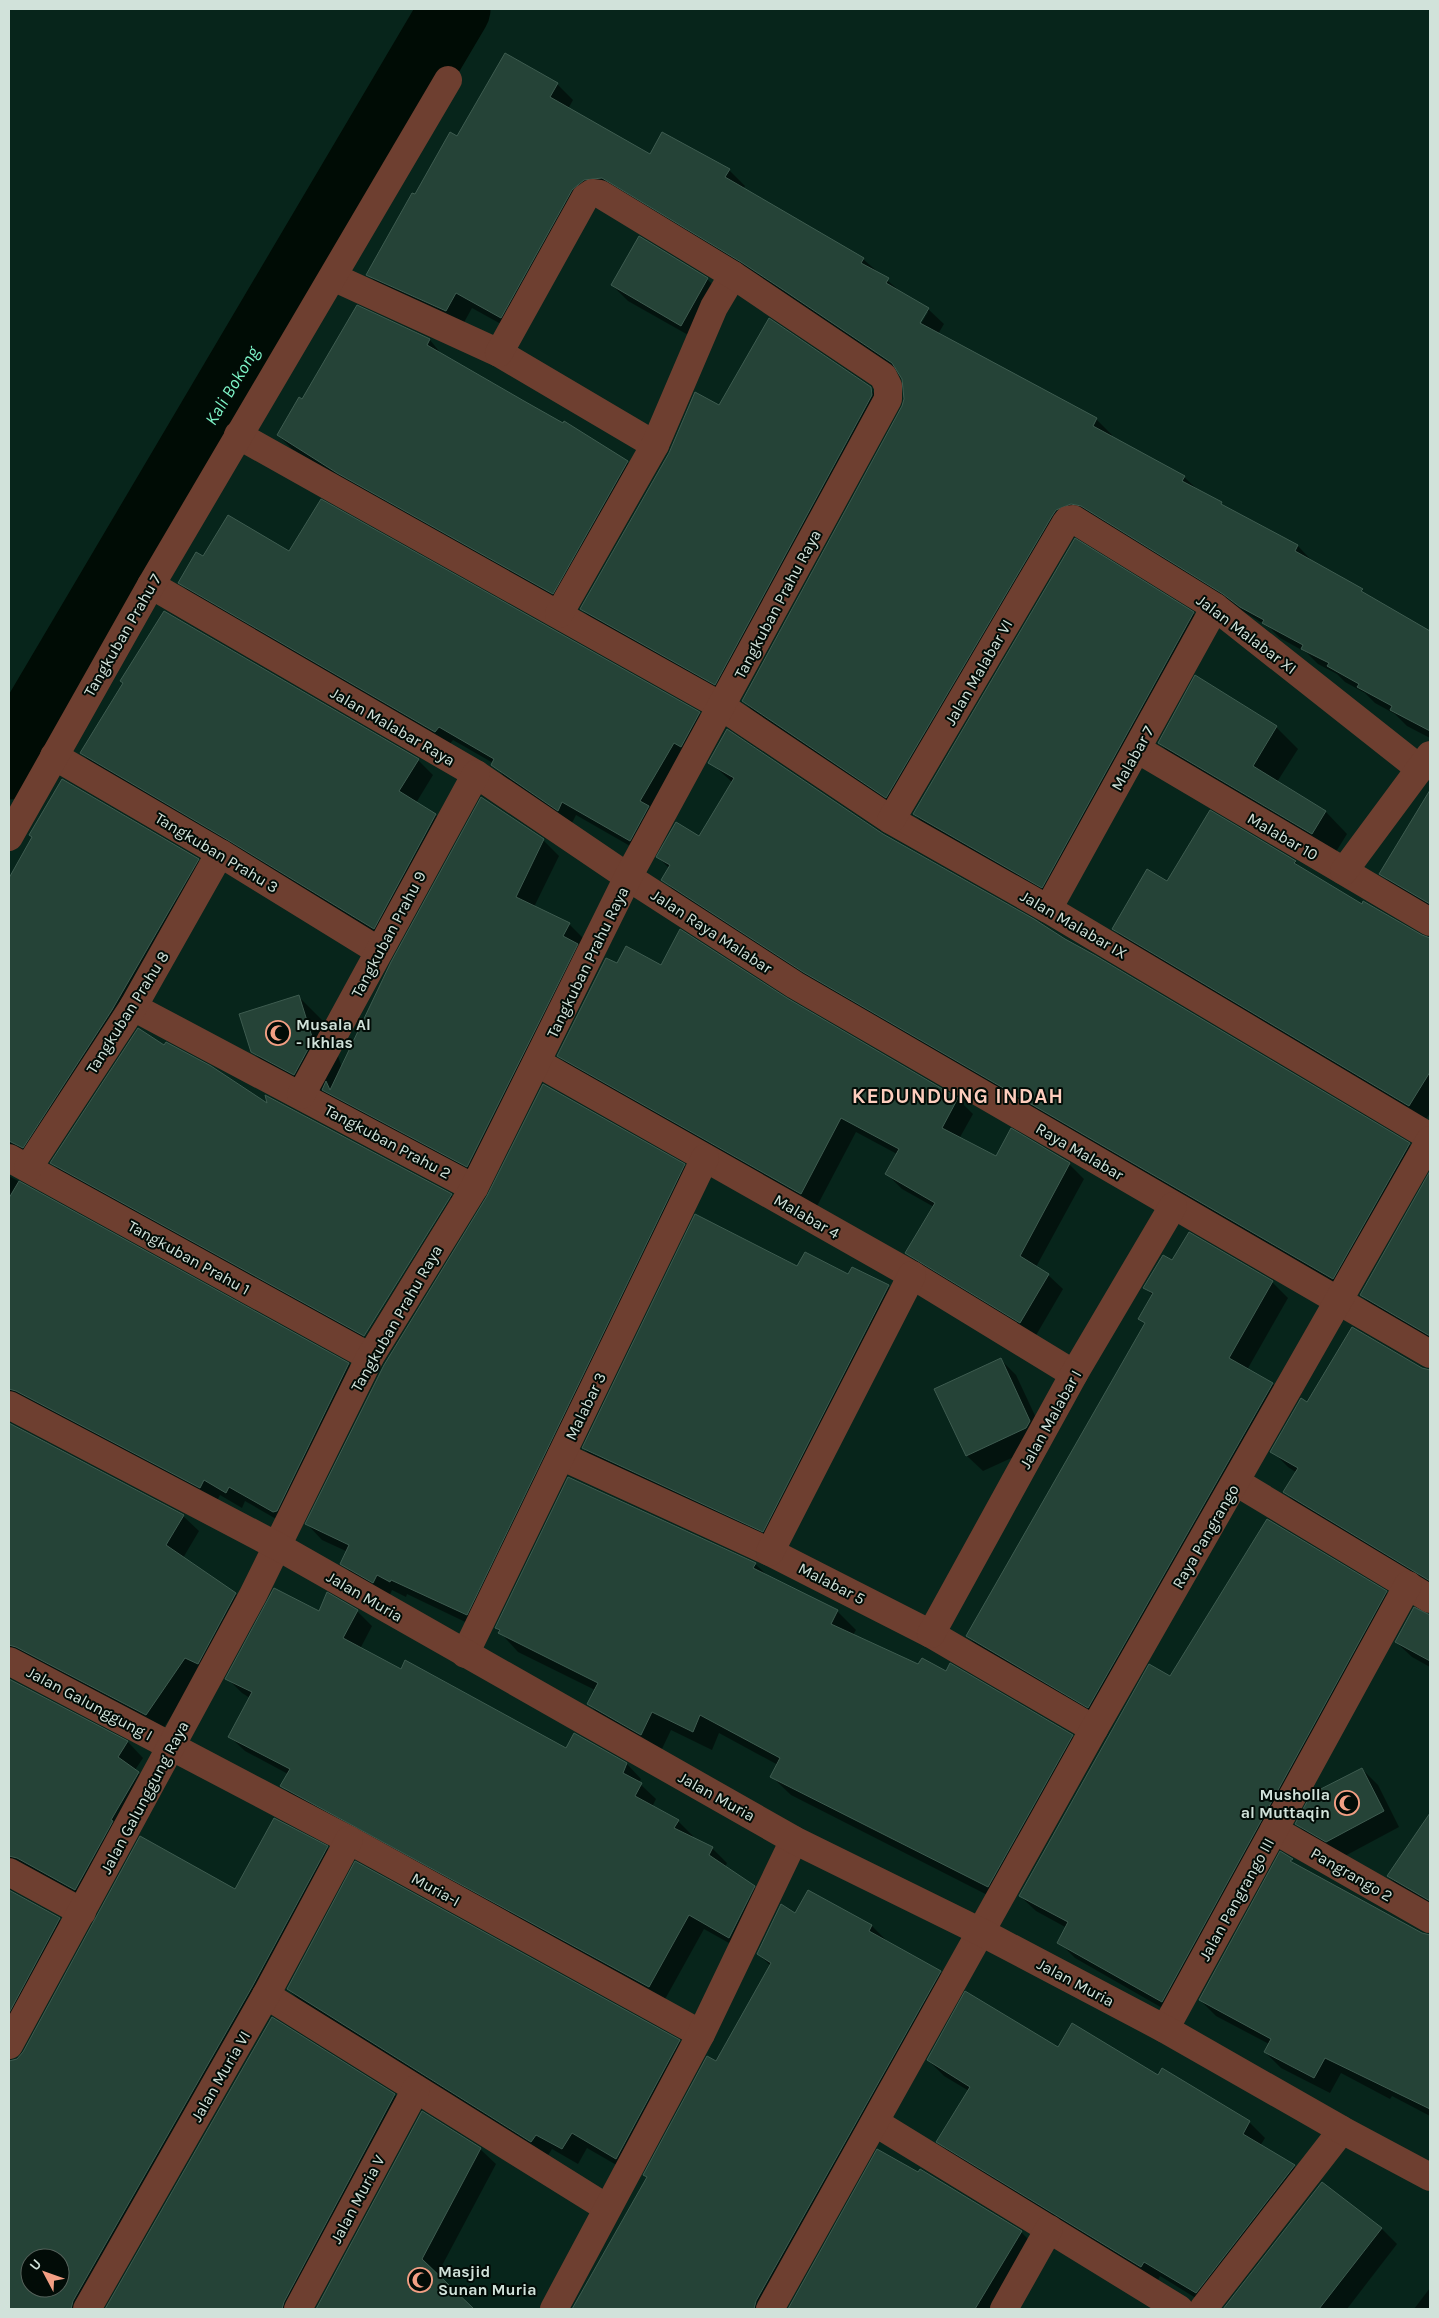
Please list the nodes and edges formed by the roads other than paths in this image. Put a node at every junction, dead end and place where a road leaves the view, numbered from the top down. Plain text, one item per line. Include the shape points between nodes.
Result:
1 (448, 80) dead end
2 (732, 274) junction
3 (333, 277) junction
4 (499, 353) junction
5 (238, 434) junction
6 (655, 446) junction
7 (1064, 524) joint
8 (150, 585) junction
9 (1215, 607) junction
10 (559, 614) junction
11 (721, 706) junction
12 (1136, 749) junction
13 (54, 756) junction
14 (1425, 762) edge
15 (476, 774) junction
16 (891, 820) junction
17 (9, 837) edge
18 (220, 853) junction
19 (1344, 871) junction
20 (628, 877) junction
21 (1048, 909) junction
22 (1430, 922) edge
23 (379, 951) junction
24 (796, 985) joint
25 (133, 1007) junction
26 (538, 1062) junction
27 (301, 1095) junction
28 (1430, 1138) edge
29 (705, 1158) junction
30 (18, 1163) edge
31 (474, 1188) junction
32 (1173, 1206) junction
33 (912, 1276) junction
34 (1339, 1300) junction
35 (1430, 1354) edge
36 (370, 1357) junction
37 (1074, 1374) junction
38 (9, 1406) edge
39 (561, 1456) junction
40 (1236, 1482) junction
41 (277, 1546) junction
42 (770, 1552) junction
43 (1419, 1592) edge
44 (930, 1634) junction
45 (465, 1654) junction
46 (9, 1660) edge
47 (1094, 1729) junction
48 (171, 1745) junction
49 (1274, 1830) junction
50 (349, 1840) junction
51 (794, 1840) junction
52 (9, 1872) edge
53 (82, 1912) junction
54 (1430, 1919) edge
55 (981, 1932) junction
56 (266, 1995) junction
57 (1165, 2029) junction
58 (700, 2034) junction
59 (9, 2045) edge
60 (416, 2089) junction
61 (876, 2122) junction
62 (1342, 2130) junction
63 (1430, 2177) edge
64 (607, 2208) junction
65 (1049, 2229) junction
66 (88, 2309) edge
67 (298, 2309) edge
68 (554, 2309) edge
69 (770, 2309) edge
70 (1004, 2309) edge
71 (1179, 2309) edge
72 (1203, 2309) edge

1 - 3 street, Tangkuban Prahu 7
2 - 4 street via 600,194 592,193 585,198
2 - 6 street via 714,307
2 - 11 street, Tangkuban Prahu Raya via 883,376 888,386 888,399
3 - 4 street
3 - 5 street, Tangkuban Prahu 7
4 - 6 street
5 - 8 street, Tangkuban Prahu 7
5 - 10 street, Jalan Malabar IX
6 - 10 street
7 - 9 street, Jalan Malabar XI via 1068,520 1078,521
7 - 16 street, Jalan Malabar VI
8 - 13 street, Tangkuban Prahu 7
8 - 15 street, Jalan Malabar Raya
9 - 12 street, Malabar 7
9 - 14 street, Jalan Malabar XI
10 - 11 street, Jalan Malabar IX
11 - 16 street, Jalan Malabar IX
11 - 20 street, Tangkuban Prahu Raya
12 - 19 street, Malabar 10
12 - 21 street, Malabar 7
13 - 17 street, Tangkuban Prahu 7
13 - 18 street, Tangkuban Prahu 3
14 - 19 street
15 - 20 street, Jalan Malabar Raya
15 - 23 street, Tangkuban Prahu 9
16 - 21 street, Jalan Malabar IX
18 - 23 street, Tangkuban Prahu 3
18 - 25 street, Tangkuban Prahu 8
19 - 22 street, Malabar 10
20 - 24 street, Jalan Raya Malabar
20 - 26 street, Tangkuban Prahu Raya
21 - 28 street, Jalan Malabar IX
23 - 27 street, Tangkuban Prahu 9
24 - 32 street, Raya Malabar
25 - 27 street, Tangkuban Prahu 2
25 - 30 street, Tangkuban Prahu 8
26 - 29 street, Malabar 4
26 - 31 street, Tangkuban Prahu Raya
27 - 31 street, Tangkuban Prahu 2
28 - 34 street, Raya Pangrango
29 - 33 street, Malabar 4
29 - 39 street, Malabar 3
30 - 36 street, Tangkuban Prahu 1
31 - 36 street, Tangkuban Prahu Raya
32 - 34 street, Raya Malabar
32 - 37 street, Jalan Malabar I
33 - 37 street, Malabar 4
33 - 42 street
34 - 35 street, Raya Malabar
34 - 40 street, Raya Pangrango
36 - 41 street, Tangkuban Prahu Raya
37 - 44 street, Jalan Malabar I
38 - 41 street, Jalan Muria
39 - 42 street, Malabar 5
39 - 45 street, Malabar 3
40 - 43 street
40 - 47 street, Raya Pangrango
41 - 45 street, Jalan Muria
41 - 48 street, Jalan Galunggung Raya
42 - 44 street, Malabar 5
43 - 49 street, Jalan Pangrango III
44 - 47 street, Malabar 5
45 - 51 street, Jalan Muria
46 - 48 street, Jalan Galunggung I
47 - 55 street, Raya Pangrango
48 - 50 street, Muria-I
48 - 53 street, Jalan Galunggung Raya
49 - 54 street, Pangrango 2
49 - 57 street, Jalan Pangrango III
50 - 56 street, Jalan Muria VI
50 - 58 street, Muria-I
51 - 55 street, Jalan Muria
51 - 58 street
52 - 53 street
53 - 59 street, Jalan Galunggung Raya
55 - 57 street, Jalan Muria
55 - 61 street, Raya Pangrango
56 - 60 street
56 - 66 street, Jalan Muria VI
57 - 62 street, Jalan Muria
58 - 64 street
60 - 64 street
60 - 67 street, Jalan Muria V
61 - 65 street
61 - 69 street, Raya Pangrango
62 - 63 street, Jalan Muria
62 - 72 street
64 - 68 street
65 - 70 street
65 - 71 street

